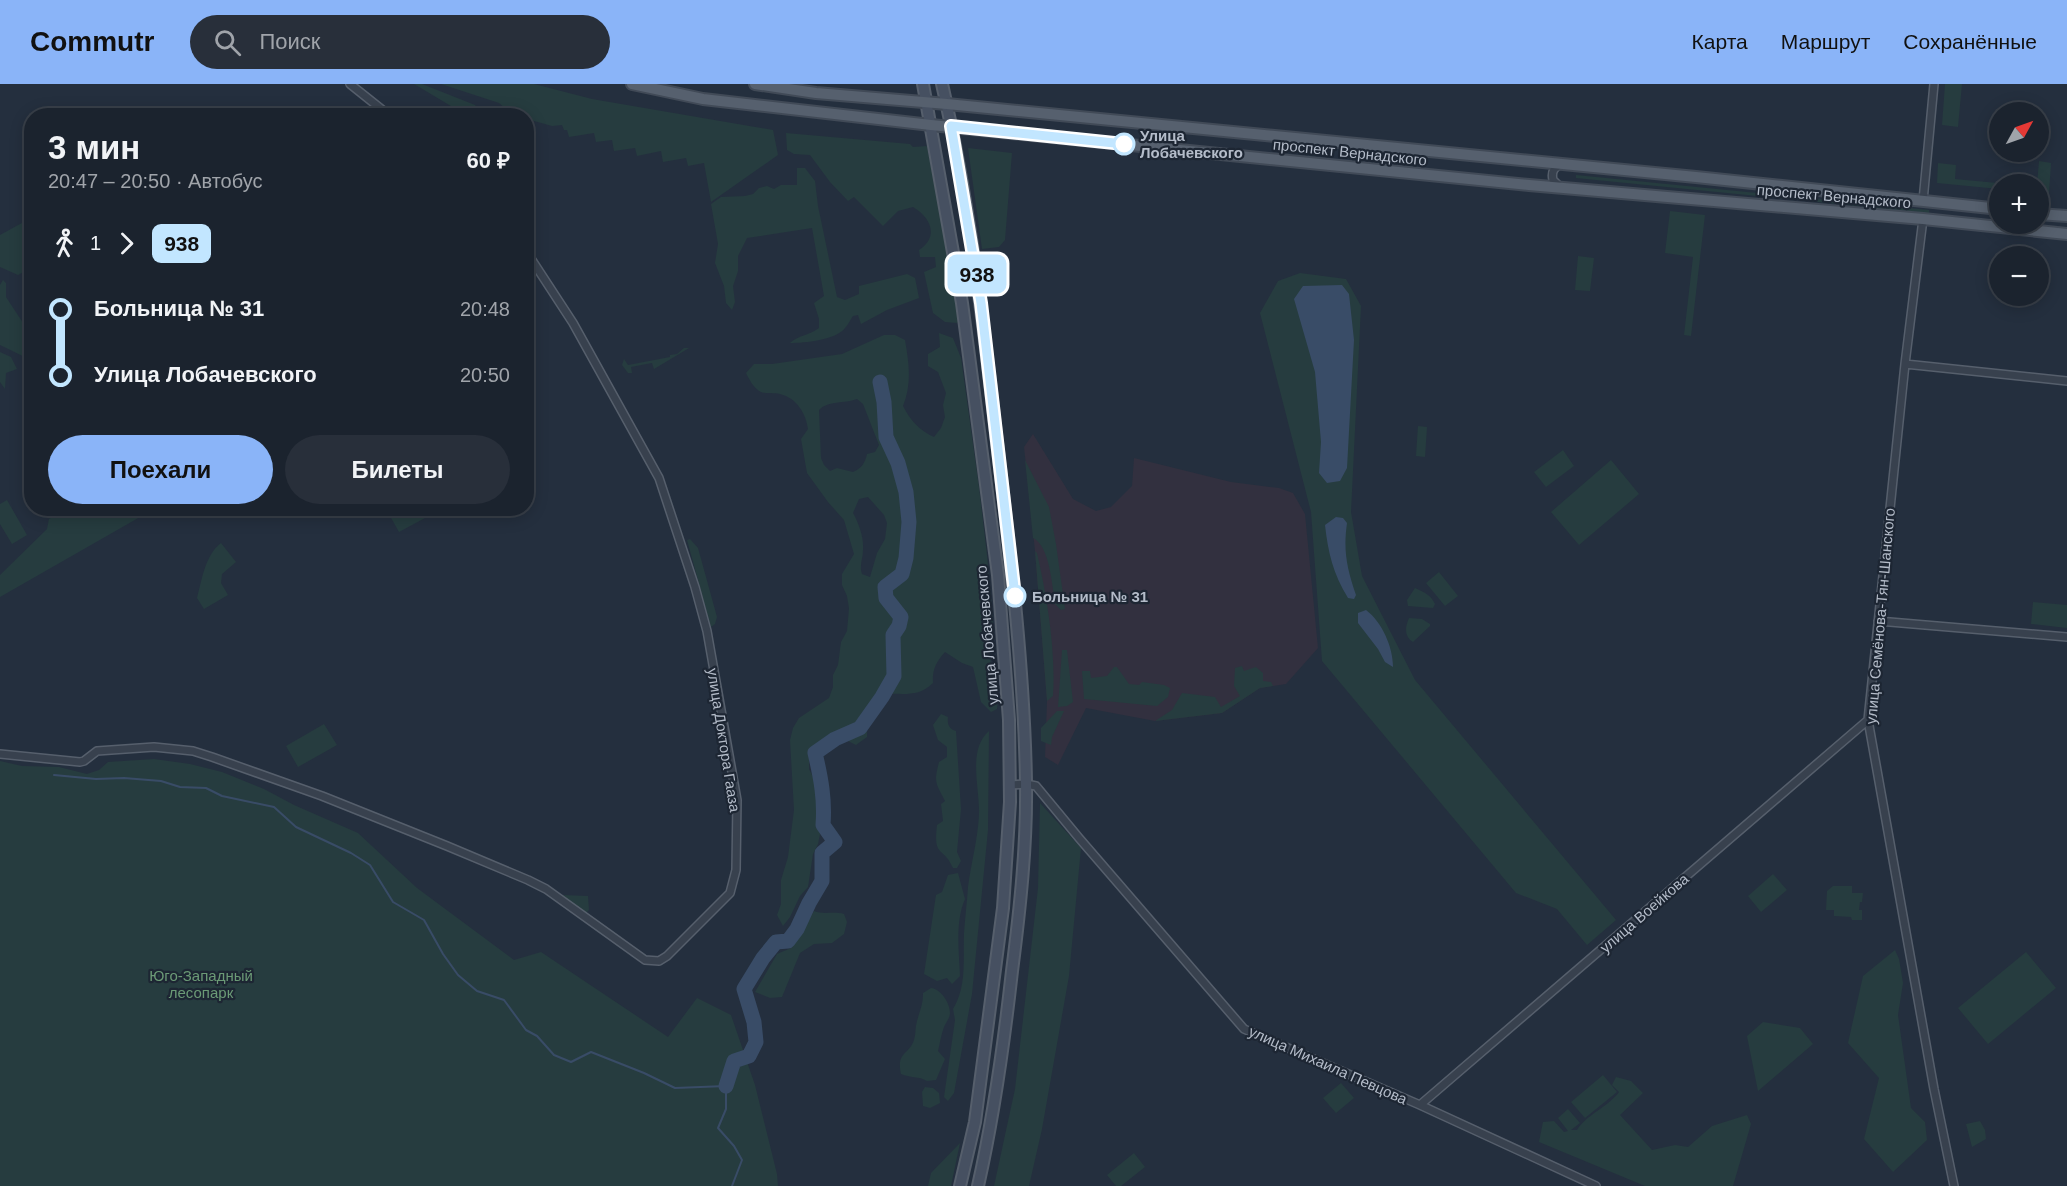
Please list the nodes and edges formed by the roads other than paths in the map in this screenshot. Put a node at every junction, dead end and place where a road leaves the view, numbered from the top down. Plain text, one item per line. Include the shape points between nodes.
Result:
1 (350, 84) edge
2 (632, 84) edge
3 (756, 84) edge
4 (923, 84) edge
5 (942, 84) edge
6 (1934, 84) edge
7 (926, 102) junction
8 (946, 104) junction
9 (380, 108) edge
10 (931, 125) junction
11 (951, 126) junction
12 (1565, 164) junction
13 (1563, 187) junction
14 (1923, 201) junction
15 (1989, 208) edge
16 (2049, 215) edge
17 (2067, 216) edge
18 (1923, 219) junction
19 (2067, 234) edge
20 (534, 263) edge
21 (1905, 364) junction
22 (2067, 381) edge
23 (1878, 621) junction
24 (2067, 637) edge
25 (1868, 720) junction
26 (0, 754) edge
27 (1026, 784) junction
28 (1010, 785) junction
29 (1420, 1105) junction
30 (960, 1186) edge
31 (978, 1186) edge
32 (1596, 1186) edge
33 (1954, 1186) edge

1 - 9 street
2 - 10 main road, проспект Вернадского via 704,99
3 - 7 main road, проспект Вернадского
4 - 7 main road, улица Лобачевского
5 - 8 main road, улица Лобачевского
6 - 14 street
7 - 8 main road, проспект Вернадского
7 - 10 main road, улица Лобачевского
8 - 11 main road, улица Лобачевского
8 - 12 main road, проспект Вернадского
10 - 11 main road, проспект Вернадского
10 - 28 main road, улица Лобачевского via 962,303 998,575
11 - 13 main road, проспект Вернадского
11 - 27 main road, улица Лобачевского via 981,303 1012,564
12 - 13 street via 1553,172 1556,184
12 - 14 main road, проспект Вернадского
13 - 18 main road, проспект Вернадского
14 - 15 main road, проспект Вернадского
16 - 17 main road
18 - 19 main road, проспект Вернадского
18 - 21 street, улица Семёнова-Тян-Шанского
20 - 26 street, улица Доктора Гааза via 570,318 659,478 707,632 737,800 736,870 730,893 667,956 659,962 645,960 528,880 332,800 193,751 154,747 97,751 80,762
21 - 22 street
21 - 23 street, улица Семёнова-Тян-Шанского
23 - 24 street
23 - 25 street, улица Семёнова-Тян-Шанского
25 - 29 street, улица Воейкова
25 - 33 street, улица Семёнова-Тян-Шанского
27 - 28 street
27 - 29 street, улица Михаила Певцова via 1036,786 1244,1029
27 - 31 main road, улица Лобачевского via 1020,908 992,1123
28 - 30 main road, улица Лобачевского via 993,994 975,1122
29 - 32 street, улица Михаила Певцова

